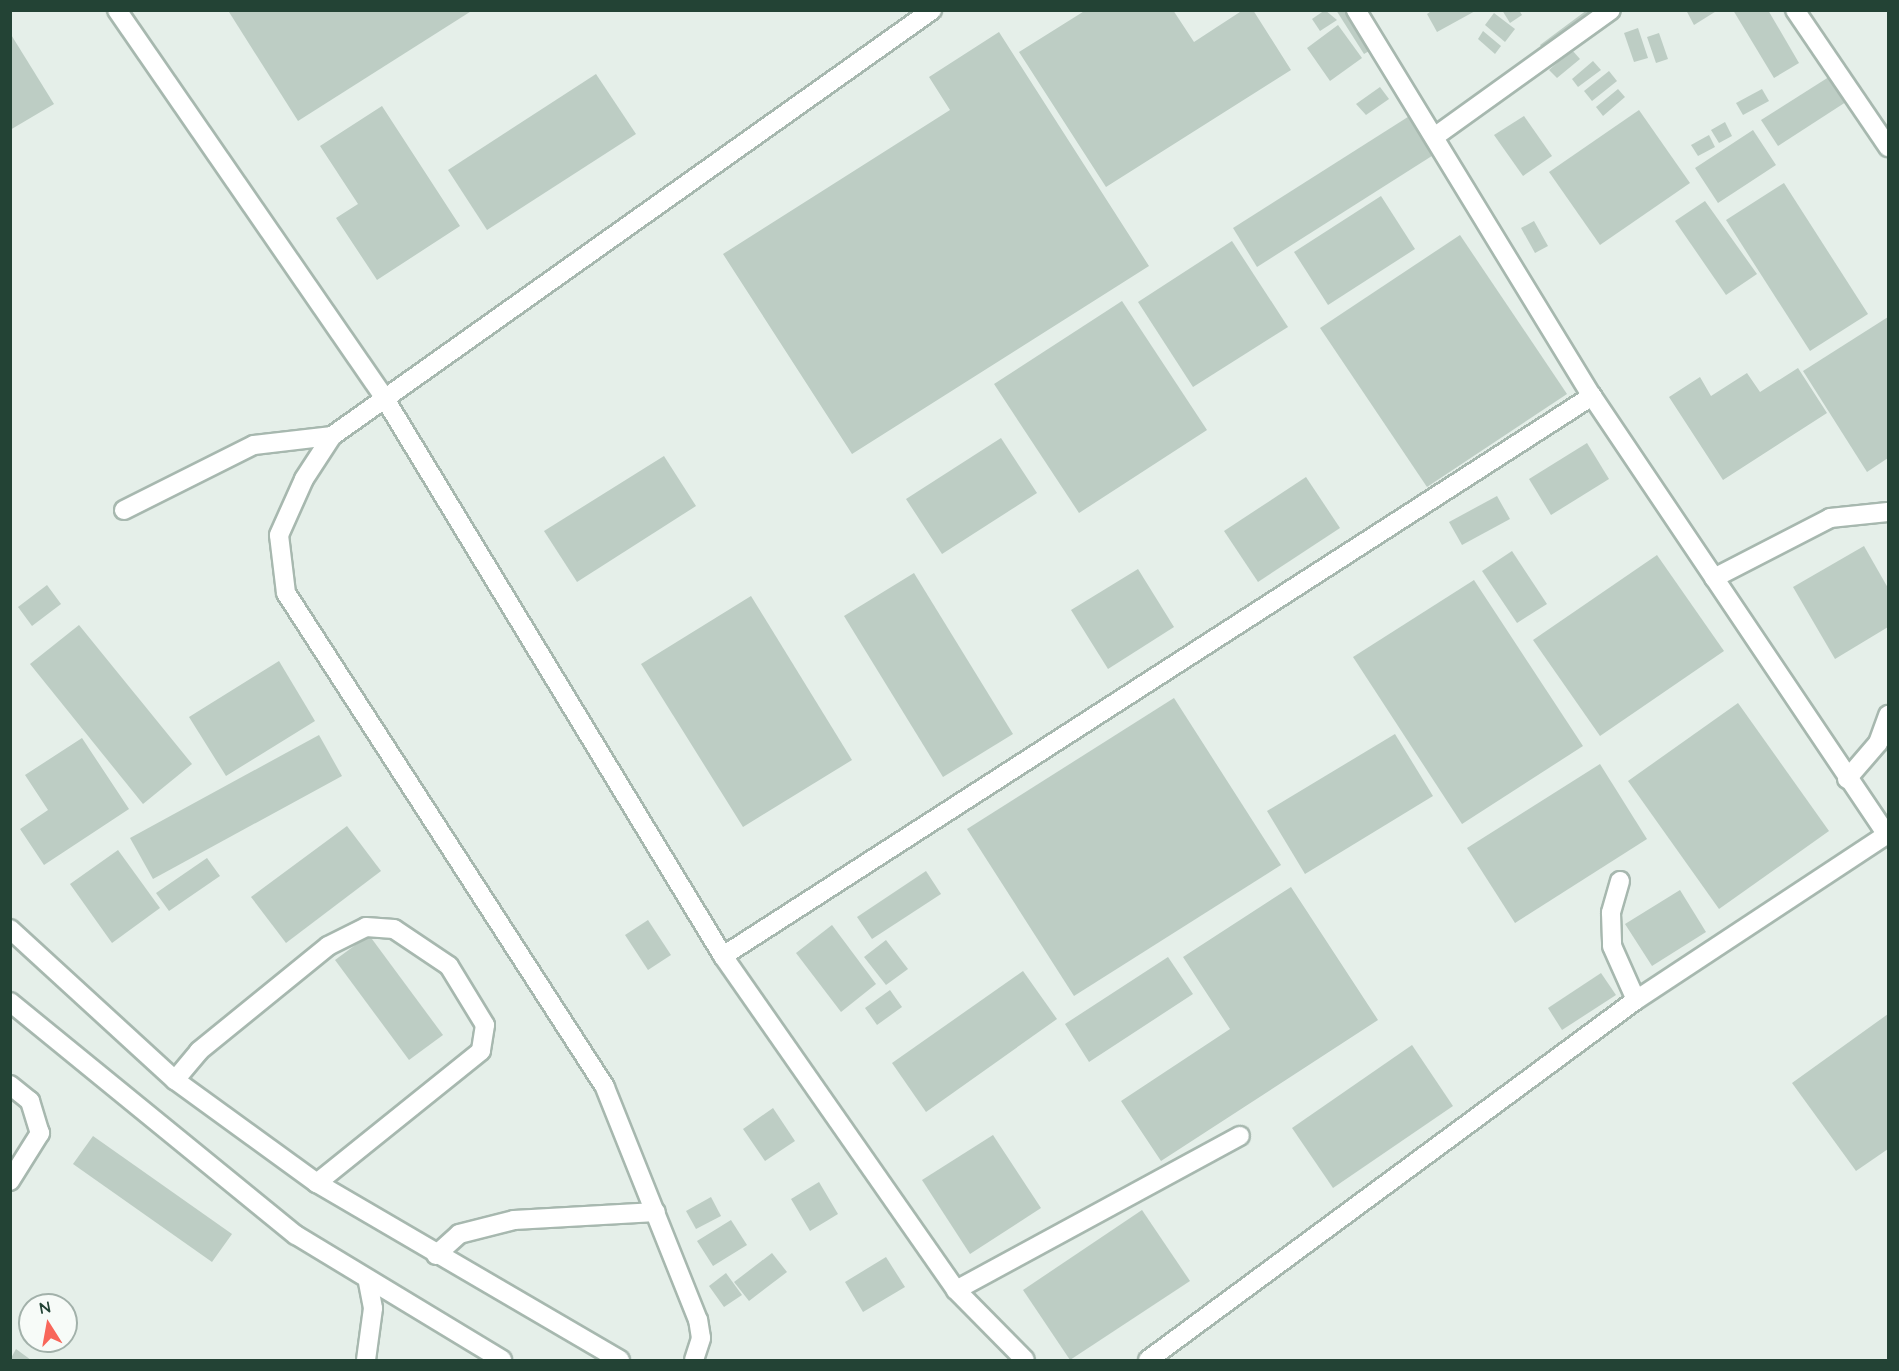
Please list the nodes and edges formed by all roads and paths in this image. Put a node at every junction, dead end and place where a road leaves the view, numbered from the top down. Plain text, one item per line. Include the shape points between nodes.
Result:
1 (117, 10) edge
2 (932, 10) edge
3 (1356, 10) edge
4 (1611, 10) edge
5 (1795, 10) edge
6 (1437, 135) junction
7 (1888, 147) edge
8 (1592, 396) junction
9 (385, 399) junction
10 (332, 436) junction
11 (124, 510) dead end
12 (1888, 512) edge
13 (1714, 578) junction
14 (1888, 716) edge
15 (1847, 779) junction
16 (1888, 834) edge
17 (1620, 881) dead end
18 (10, 929) edge
19 (723, 956) junction
20 (1636, 1000) junction
21 (10, 1002) edge
22 (175, 1080) junction
23 (10, 1085) edge
24 (1240, 1136) dead end
25 (10, 1181) edge
26 (317, 1183) junction
27 (656, 1212) junction
28 (436, 1255) junction
29 (368, 1281) junction
30 (956, 1290) junction
31 (366, 1360) edge
32 (502, 1360) edge
33 (620, 1360) edge
34 (694, 1360) edge
35 (1025, 1360) edge
36 (1148, 1360) edge

1 - 9 main road
2 - 9 main road
3 - 6 main road
4 - 6 main road
5 - 7 main road
6 - 8 main road
8 - 13 main road
8 - 19 main road
9 - 10 main road
9 - 19 main road
10 - 11 main road via 254,445
10 - 27 main road via 304,478 279,536 286,593 585,1053 619,1117
12 - 13 main road via 1830,518
13 - 15 main road
14 - 15 main road via 1878,743
15 - 16 main road
16 - 20 main road
17 - 20 main road via 1611,912 1612,946
18 - 22 main road
19 - 30 main road
20 - 36 main road
21 - 29 main road via 226,1183
22 - 26 main road
22 - 26 main road via 199,1051 328,946 366,927 394,929 449,966 485,1025 481,1051
23 - 25 main road via 30,1101 40,1133
24 - 30 main road
26 - 28 main road
27 - 28 main road via 514,1220 459,1234
27 - 34 main road via 698,1320 701,1338
28 - 33 main road
29 - 31 main road via 373,1308
29 - 32 main road
30 - 35 main road

